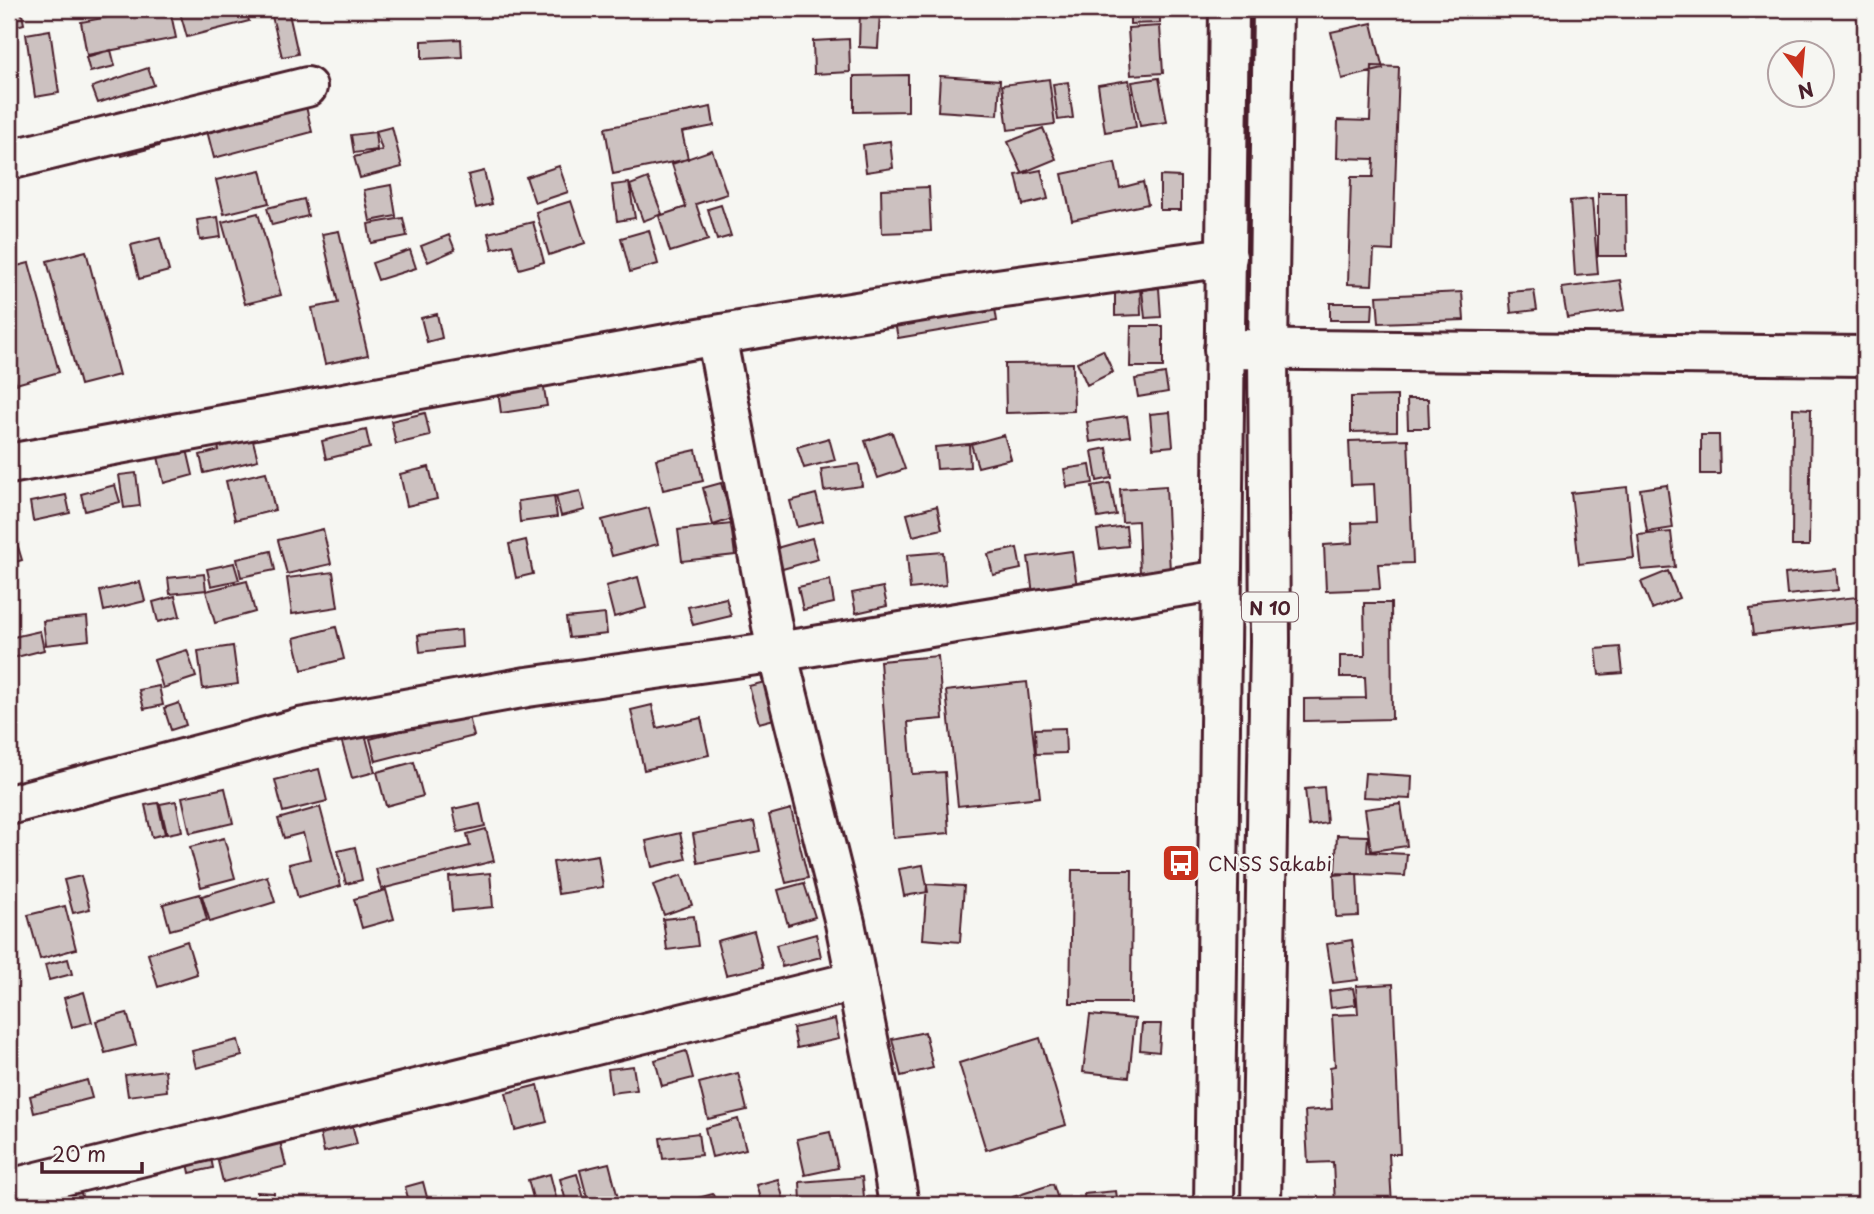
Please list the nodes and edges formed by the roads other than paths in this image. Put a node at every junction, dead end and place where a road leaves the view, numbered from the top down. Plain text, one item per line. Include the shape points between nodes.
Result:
1 (1228, 9) edge
2 (1273, 9) edge
3 (307, 87) dead end
4 (9, 160) edge
5 (1227, 257) junction
6 (716, 335) junction
7 (1224, 349) junction
8 (1268, 351) junction
9 (1865, 356) edge
10 (9, 464) edge
11 (1222, 580) junction
12 (777, 652) junction
13 (9, 805) edge
14 (856, 981) junction
15 (9, 1189) edge
16 (899, 1205) edge
17 (1214, 1205) edge
18 (1261, 1205) edge

1 - 5 street, N 10
2 - 8 street, N 10
3 - 4 street
5 - 6 street
5 - 7 street, N 10
6 - 10 street
6 - 12 street
7 - 8 street
7 - 11 street, N 10
8 - 9 street
8 - 18 street, N 10 via 1270,641
11 - 12 street
11 - 17 street, N 10
12 - 13 street via 527,687 300,728
12 - 14 street
14 - 15 street
14 - 16 street

